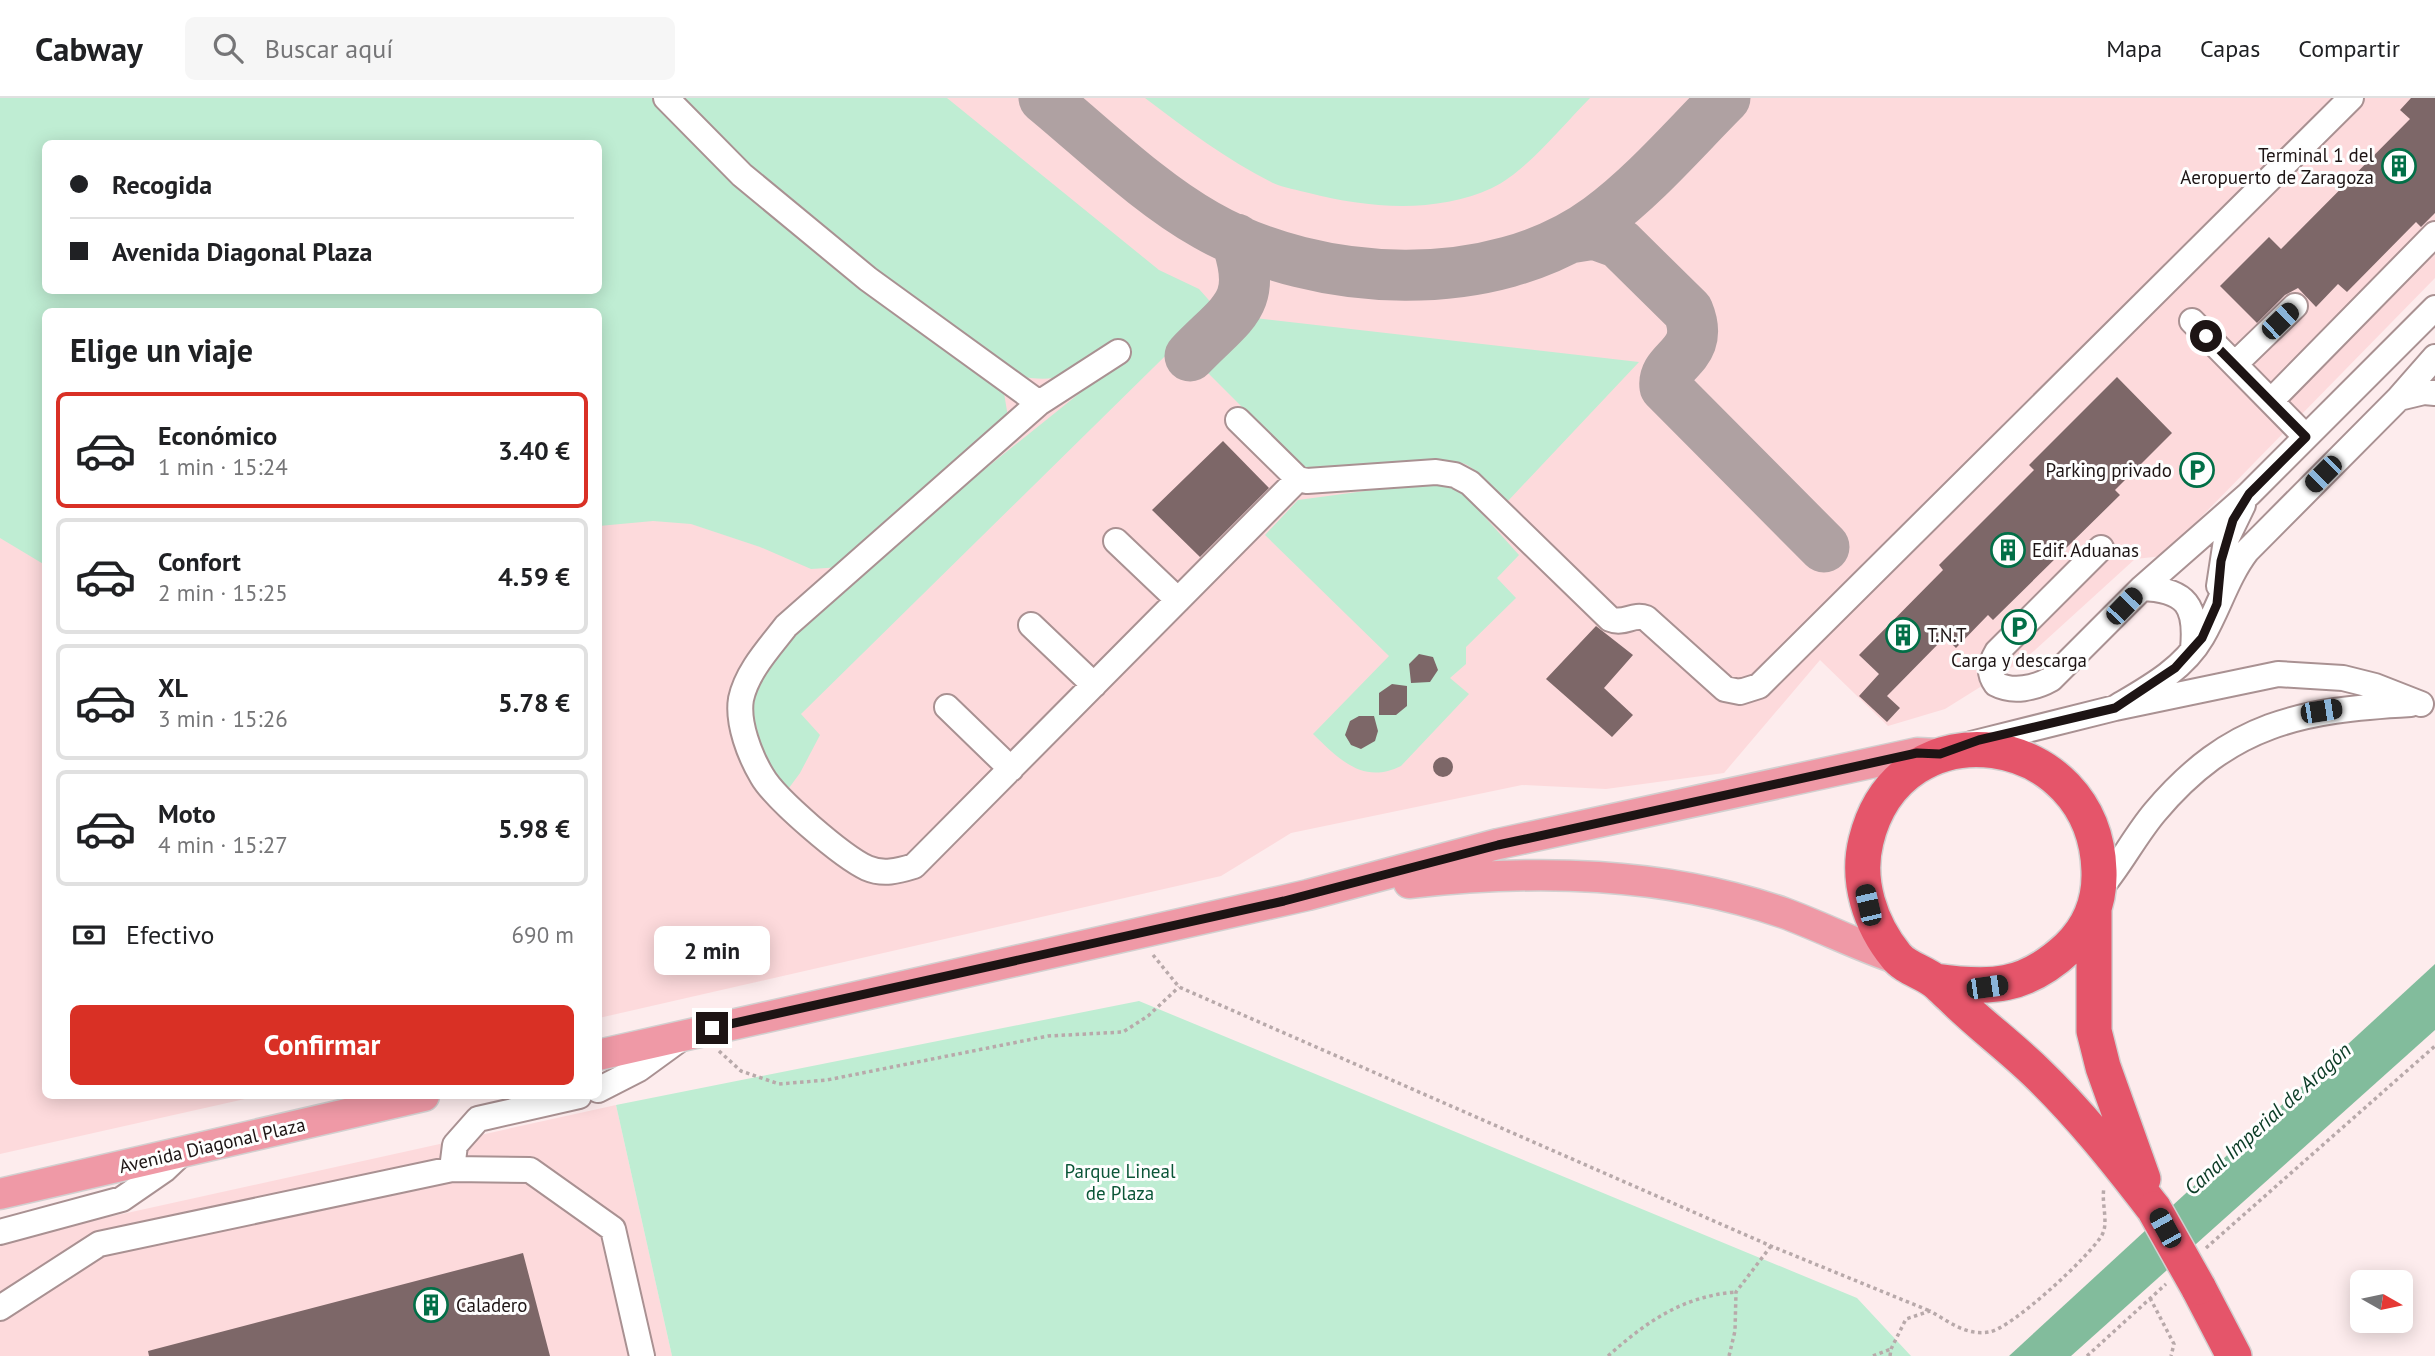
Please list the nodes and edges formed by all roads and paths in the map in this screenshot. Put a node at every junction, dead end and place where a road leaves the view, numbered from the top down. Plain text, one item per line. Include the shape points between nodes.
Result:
1 (666, 98) edge
2 (2351, 98) edge
3 (2435, 234) edge
4 (2295, 306) dead end
5 (2435, 308) edge
6 (2192, 321) dead end
7 (1118, 352) dead end
8 (2435, 357) edge
9 (2235, 365) junction
10 (2435, 393) edge
11 (2399, 398) junction
12 (2271, 401) junction
13 (1039, 403) junction
14 (1238, 420) dead end
15 (2306, 437) junction
16 (1298, 479) junction
17 (2249, 494) junction
18 (1116, 541) dead end
19 (2101, 548) dead end
20 (2142, 588) junction
21 (1178, 600) junction
22 (2217, 604) junction
23 (1031, 625) dead end
24 (2193, 649) junction
25 (1094, 685) junction
26 (2428, 704) edge
27 (947, 707) dead end
28 (2115, 708) junction
29 (1950, 751) junction
30 (1011, 769) junction
31 (1308, 895) junction
32 (2097, 900) junction
33 (1138, 935) junction
34 (1898, 959) junction
35 (1935, 981) junction
36 (1179, 987) junction
37 (699, 1031) junction
38 (2435, 1046) edge
39 (602, 1054) edge
40 (602, 1088) edge
41 (411, 1099) edge
42 (566, 1099) edge
43 (184, 1152) junction
44 (2112, 1155) junction
45 (452, 1169) junction
46 (0, 1194) edge
47 (2154, 1209) junction
48 (0, 1231) edge
49 (1771, 1246) junction
50 (2189, 1274) junction
51 (1736, 1292) junction
52 (2150, 1298) junction
53 (0, 1308) edge
54 (1930, 1311) junction
55 (1891, 1349) junction
56 (642, 1356) edge
57 (1608, 1356) edge
58 (1729, 1356) edge
59 (1873, 1356) edge
60 (1890, 1356) edge
61 (2087, 1356) edge
62 (2171, 1356) edge
63 (2234, 1356) edge

1 - 13 street via 742,176 847,262
2 - 16 street via 1759,686 1740,692 1725,689 1646,618 1610,619 1495,504 1455,475
3 - 12 street
4 - 9 street
5 - 15 street
6 - 9 street
7 - 13 street
8 - 11 street
9 - 12 street
10 - 11 street
11 - 22 street via 2248,551 2228,578
12 - 15 street
13 - 30 street via 786,626 757,664 741,699 744,735 762,778 829,841 867,868 891,873 914,866
14 - 16 street
15 - 17 street
16 - 21 street
17 - 20 street
17 - 22 street via 2226,540
18 - 21 street
19 - 20 street via 1997,652 1990,672 1996,684 2018,689 2051,679
20 - 24 street via 2162,589 2190,607
21 - 25 street
22 - 24 street
23 - 25 street
24 - 28 street via 2161,680
25 - 30 street
26 - 28 street via 2343,678 2287,674
26 - 32 street via 2347,707 2306,714 2242,739 2210,760 2154,812
27 - 30 street
28 - 29 street
29 - 31 main road via 1917,753 1498,845
29 - 32 highway via 2017,757 2063,783 2095,836
29 - 34 highway via 1914,771 1886,798 1864,849 1868,905
31 - 33 main road
31 - 34 main road via 1507,875 1603,876 1724,896 1784,913
32 - 35 highway via 2066,950 2022,979 1987,987
32 - 47 highway via 2094,1031
33 - 36 path
33 - 37 main road
34 - 35 highway
35 - 44 highway via 2035,1071
36 - 37 path via 1123,1032 1048,1036 827,1080 779,1084 741,1071
36 - 49 path
37 - 39 main road
37 - 40 street
38 - 50 path
41 - 43 main road, Avenida Diagonal Plaza
42 - 45 street via 478,1119 455,1145
43 - 46 main road, Avenida Diagonal Plaza
43 - 48 street via 122,1199
44 - 47 highway
44 - 54 path via 2103,1193 2104,1233 2048,1290 2010,1322 1990,1332 1965,1331
45 - 53 street via 99,1244
45 - 56 street via 530,1170 613,1229
47 - 50 highway, bridge
49 - 51 path
49 - 54 path
50 - 52 path
50 - 63 highway
51 - 57 path via 1675,1306
51 - 58 path
52 - 61 path
52 - 62 path via 2174,1344
54 - 55 path via 1906,1320
55 - 59 path
55 - 60 path

